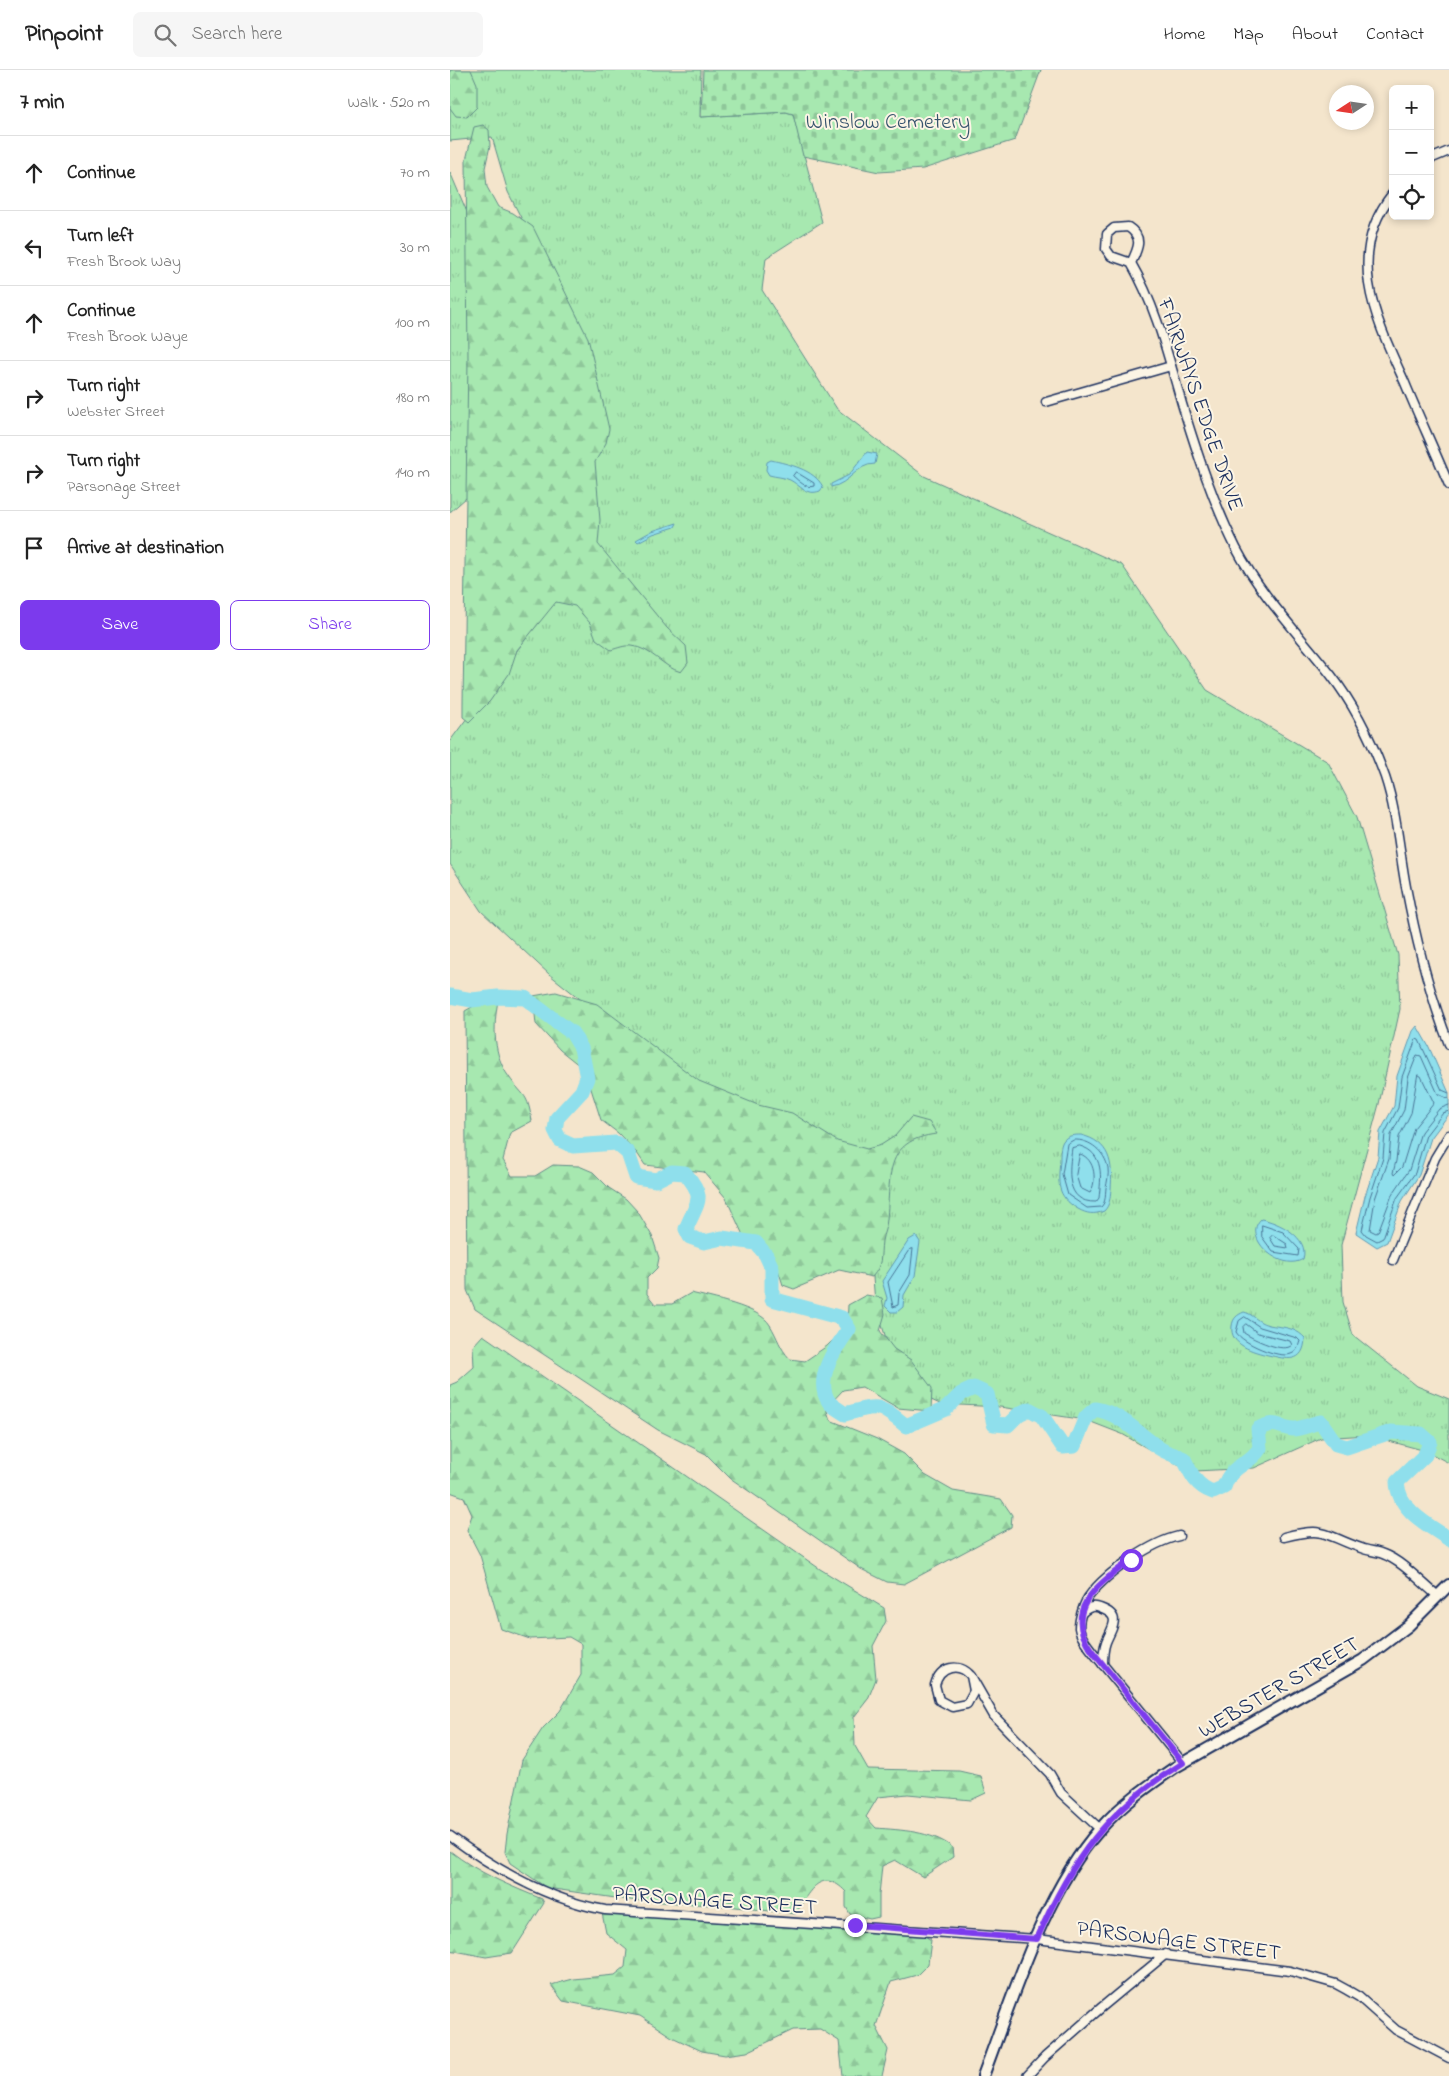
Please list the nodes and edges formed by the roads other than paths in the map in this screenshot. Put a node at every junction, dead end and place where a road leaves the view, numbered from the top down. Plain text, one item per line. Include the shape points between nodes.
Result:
1 (1449, 151) edge
2 (1434, 157) edge
3 (1389, 199) edge
4 (1131, 262) junction
5 (1171, 366) junction
6 (1046, 402) dead end
7 (1449, 485) edge
8 (1449, 1044) edge
9 (1449, 1136) edge
10 (1393, 1260) dead end
11 (1179, 1536) dead end
12 (1284, 1537) dead end
13 (1449, 1585) edge
14 (1438, 1596) junction
15 (1082, 1613) junction
16 (1104, 1665) junction
17 (972, 1676) junction
18 (1183, 1763) junction
19 (1100, 1829) junction
20 (450, 1836) edge
21 (1037, 1939) junction
22 (1166, 1954) junction
23 (1449, 2058) edge
24 (983, 2076) edge
25 (1027, 2076) edge

1 - 2 street
3 - 7 street via 1370,243 1367,270 1370,293 1379,325
4 - 4 street via 1139,244 1138,236 1128,227 1114,228 1107,234 1106,249 1111,256
4 - 5 street, FAIRWAYS EDGE DRIVE
5 - 6 street
5 - 8 street, FAIRWAYS EDGE DRIVE via 1204,475 1237,549 1276,610 1332,676 1361,720 1376,754 1395,816 1423,968
9 - 10 street via 1436,1158
11 - 15 street via 1148,1547 1114,1573 1090,1594
12 - 14 street via 1313,1531 1329,1533 1401,1564
13 - 14 street, WEBSTER STREET
14 - 18 street, WEBSTER STREET via 1408,1626 1363,1660
15 - 16 street via 1081,1634
15 - 16 street via 1087,1608 1098,1607 1113,1617 1114,1629 1104,1648
16 - 18 street
17 - 17 street via 958,1667 942,1671 935,1685 938,1700 952,1707 966,1704 974,1691
17 - 19 street via 994,1716 1050,1774 1062,1793
18 - 19 street, WEBSTER STREET via 1146,1788
19 - 21 street, WEBSTER STREET via 1063,1884
20 - 21 street, PARSONAGE STREET via 539,1890 578,1905 605,1910
21 - 22 street, PARSONAGE STREET
21 - 24 street, WEBSTER STREET
22 - 23 street, PARSONAGE STREET via 1290,1971 1336,1984 1359,1997 1396,2030
22 - 25 street

